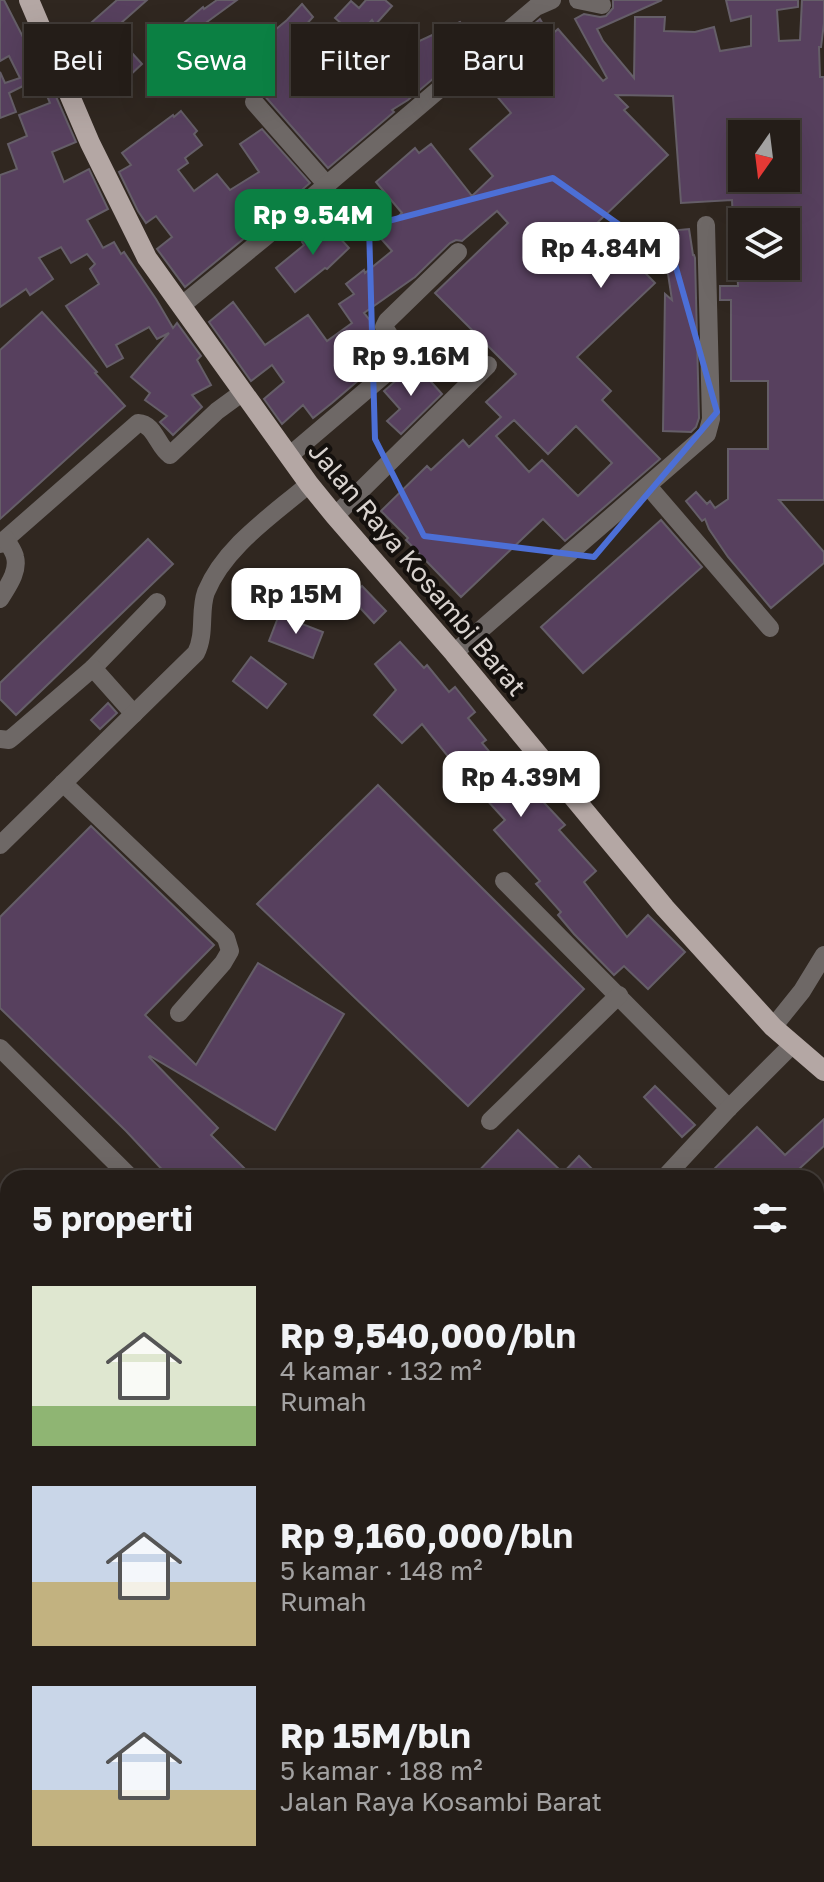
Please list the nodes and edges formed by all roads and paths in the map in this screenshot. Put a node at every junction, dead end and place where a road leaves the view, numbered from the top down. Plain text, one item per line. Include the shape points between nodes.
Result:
1 (29, 0) edge
2 (552, 0) edge
3 (578, 0) edge
4 (602, 5) dead end
5 (254, 102) dead end
6 (327, 185) junction
7 (706, 225) dead end
8 (458, 252) dead end
9 (181, 306) junction
10 (488, 365) dead end
11 (243, 392) junction
12 (289, 456) junction
13 (309, 484) junction
14 (648, 486) junction
15 (335, 516) junction
16 (3, 542) edge
17 (0, 599) edge
18 (157, 602) dead end
19 (770, 628) dead end
20 (454, 653) junction
21 (93, 668) junction
22 (134, 714) junction
23 (0, 739) edge
24 (63, 783) junction
25 (0, 845) edge
26 (504, 881) dead end
27 (824, 955) edge
28 (619, 995) junction
29 (179, 1013) dead end
30 (773, 1027) junction
31 (792, 1045) junction
32 (0, 1048) edge
33 (824, 1071) edge
34 (729, 1108) junction
35 (490, 1121) dead end
36 (123, 1170) edge
37 (671, 1170) edge

1 - 9 main road, Jalan Raya Kosambi Barat via 90,143 147,258
2 - 6 street via 536,7
3 - 4 street
5 - 6 street
6 - 9 street
7 - 14 street via 711,419 707,434
8 - 12 street via 387,321 386,332 401,353 396,365
9 - 11 main road, Jalan Raya Kosambi Barat
10 - 15 street
11 - 12 main road, Jalan Raya Kosambi Barat
11 - 16 street via 170,455 149,426 138,423
12 - 13 main road, Jalan Raya Kosambi Barat
13 - 15 main road, Jalan Raya Kosambi Barat
13 - 22 street via 221,565 205,594 196,653
14 - 19 street
14 - 20 street
15 - 20 main road, Jalan Raya Kosambi Barat
16 - 17 street via 16,558
18 - 21 street
20 - 30 main road, Jalan Raya Kosambi Barat via 648,889
21 - 22 street
21 - 23 street via 9,740
22 - 24 street
24 - 25 street
24 - 29 street via 226,938 230,951 223,963
26 - 28 street
27 - 30 street
28 - 34 street
28 - 35 street
30 - 31 main road, Jalan Raya Kosambi Barat
31 - 33 main road, Jalan Raya Kosambi Barat
31 - 34 street
32 - 36 street
34 - 37 street

